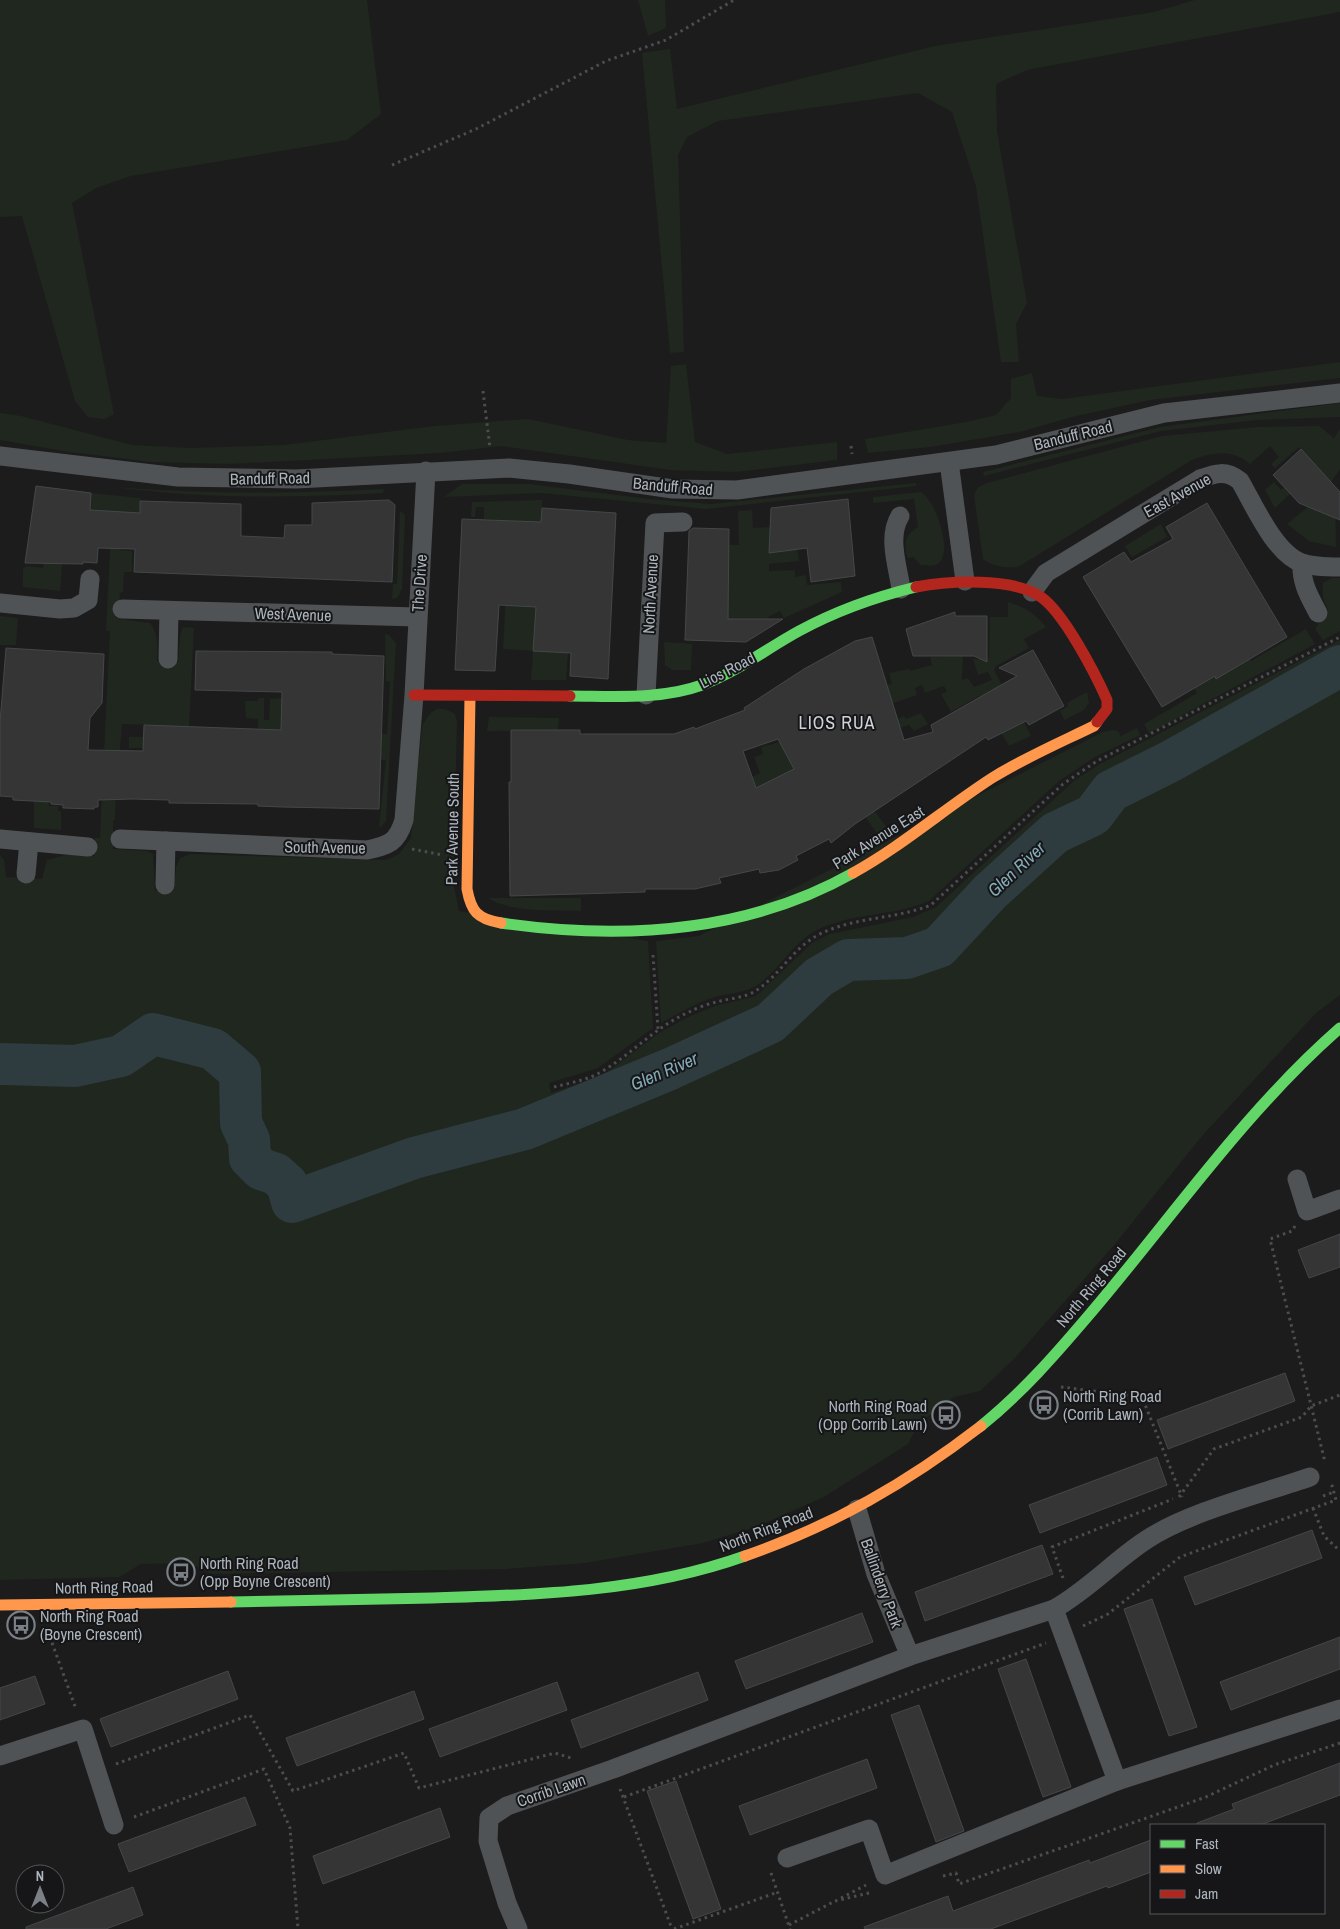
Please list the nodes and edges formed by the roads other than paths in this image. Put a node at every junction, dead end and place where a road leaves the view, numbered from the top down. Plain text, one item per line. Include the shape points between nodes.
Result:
1 (1340, 393) edge
2 (0, 456) edge
3 (949, 462) junction
4 (426, 471) junction
5 (900, 516) dead end
6 (683, 522) dead end
7 (1302, 563) junction
8 (1340, 567) edge
9 (90, 579) dead end
10 (965, 582) junction
11 (901, 589) junction
12 (1032, 592) junction
13 (0, 603) edge
14 (122, 609) dead end
15 (169, 611) junction
16 (1318, 613) dead end
17 (417, 618) junction
18 (168, 659) dead end
19 (414, 695) junction
20 (646, 695) junction
21 (470, 696) junction
22 (0, 839) edge
23 (120, 839) dead end
24 (166, 841) junction
25 (29, 842) junction
26 (88, 847) dead end
27 (26, 874) dead end
28 (165, 885) dead end
29 (580, 930) joint
30 (1340, 1028) edge
31 (1297, 1179) dead end
32 (1340, 1198) edge
33 (1310, 1477) dead end
34 (857, 1510) junction
35 (0, 1605) edge
36 (1062, 1605) junction
37 (910, 1656) junction
38 (1340, 1709) edge
39 (0, 1756) edge
40 (1117, 1781) junction
41 (114, 1825) road end
42 (787, 1858) road end
43 (518, 1929) edge

1 - 3 street, Banduff Road via 1164,413 996,454
2 - 4 street, Banduff Road via 178,478 296,479
3 - 4 street, Banduff Road via 737,490 654,487 537,470
3 - 10 street
4 - 17 street, The Drive
5 - 11 street via 893,536
6 - 20 street, North Avenue via 655,522
7 - 8 street, East Avenue
7 - 12 street, East Avenue via 1278,545 1240,481 1232,475 1214,474 1200,479 1046,573
7 - 16 street via 1304,588
9 - 13 street via 88,600 74,608
10 - 11 street, Lios Road
10 - 12 street, Lios Road
11 - 20 street, Lios Road via 812,624 714,680 687,690
12 - 29 street, Park Avenue East via 1057,612 1102,689 1107,709 1094,726 991,779 884,856 790,902 734,920 690,928
14 - 15 street, West Avenue
15 - 17 street, West Avenue
15 - 18 street
17 - 19 street, The Drive
19 - 21 street, Lios Road
19 - 24 street, South Avenue via 404,820 394,840 384,846 367,850
20 - 21 street, Lios Road
21 - 29 street, Park Avenue South via 467,889 470,905 490,921
22 - 25 street
23 - 24 street, South Avenue
24 - 28 street
25 - 26 street
25 - 27 street
30 - 34 street, North Ring Road via 1315,1049 1253,1115 1030,1382 986,1424 955,1447 915,1476
31 - 32 street via 1307,1211
33 - 36 street via 1187,1519 1146,1540
34 - 35 street, North Ring Road via 724,1564 618,1587 527,1594 337,1600
34 - 37 street, Ballinderry Park via 876,1574
36 - 37 street, Corrib Lawn
36 - 40 street
37 - 43 street, Corrib Lawn via 507,1806 489,1818 488,1841
38 - 40 street
39 - 41 street via 83,1729
40 - 42 street via 883,1883 869,1829

